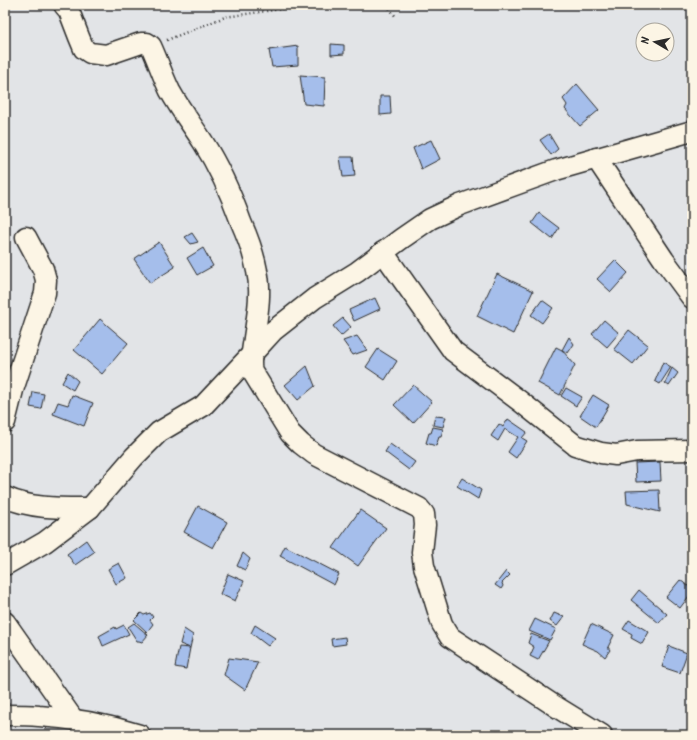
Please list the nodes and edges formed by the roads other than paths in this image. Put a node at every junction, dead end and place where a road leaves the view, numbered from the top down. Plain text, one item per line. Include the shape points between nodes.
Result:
1 (64, 5) edge
2 (692, 131) edge
3 (596, 158) junction
4 (26, 237) dead end
5 (383, 252) junction
6 (692, 298) edge
7 (252, 354) junction
8 (5, 422) edge
9 (692, 450) edge
10 (5, 497) edge
11 (90, 508) junction
12 (5, 565) edge
13 (5, 622) edge
14 (5, 715) edge
15 (73, 719) junction
16 (140, 735) edge
17 (602, 735) edge

1 - 7 street via 69,11 84,50 90,53 106,55 141,42 151,46 170,91 221,172 250,244 258,272 258,313
2 - 3 street
3 - 5 street via 460,204 430,219
3 - 6 street
4 - 8 street via 43,269 46,280 45,293
5 - 7 street via 272,331
5 - 9 street via 453,351 574,445 616,455 637,451
7 - 11 street via 203,406 159,432
7 - 17 street via 252,371 290,433 301,444 314,454 419,508 424,514 424,566 442,624 450,637
10 - 11 street via 15,502 47,507
11 - 12 street via 45,542
13 - 15 street
14 - 15 street
15 - 16 street

